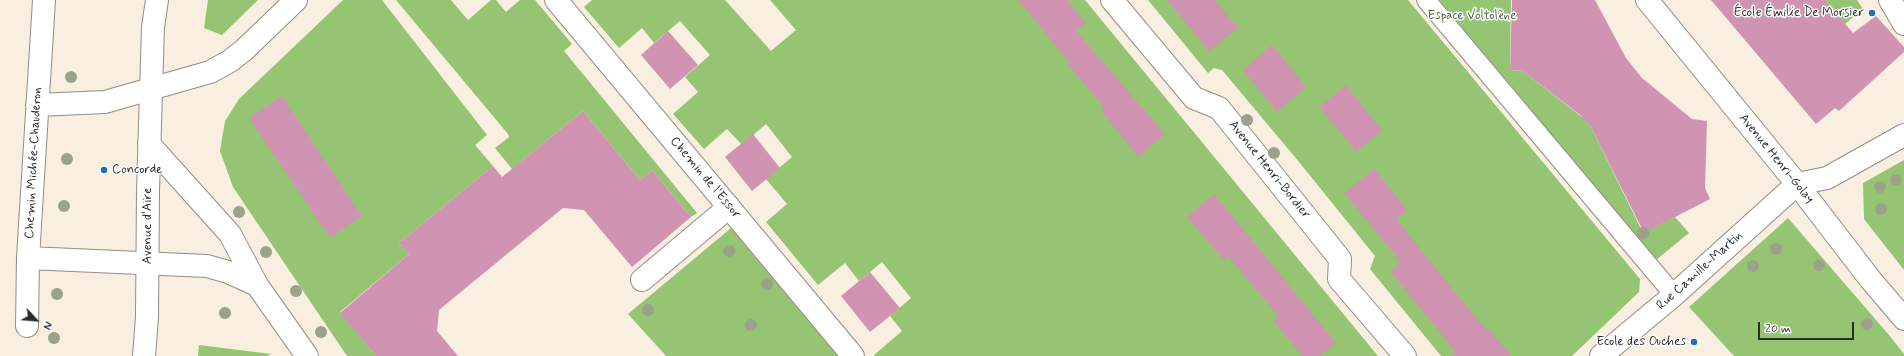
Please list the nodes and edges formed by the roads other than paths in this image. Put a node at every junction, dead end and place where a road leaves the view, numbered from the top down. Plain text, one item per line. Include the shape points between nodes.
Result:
1 (44, 0) edge
2 (156, 0) edge
3 (296, 0) edge
4 (556, 0) edge
5 (1112, 0) edge
6 (1426, 0) edge
7 (1647, 0) edge
8 (1890, 0) edge
9 (1904, 24) edge
10 (151, 87) junction
11 (37, 105) junction
12 (1904, 135) edge
13 (149, 144) junction
14 (1796, 184) junction
15 (729, 206) junction
16 (28, 258) junction
17 (148, 262) junction
18 (642, 280) dead end
19 (257, 285) junction
20 (1674, 295) junction
21 (1904, 318) edge
22 (27, 326) dead end
23 (144, 356) edge
24 (307, 356) edge
25 (853, 356) edge
26 (1405, 356) edge
27 (1601, 356) edge

1 - 11 street, Chemin Michée-Chauderon
2 - 10 street, Avenue d'Aïre
3 - 10 street via 230,61 198,76
4 - 15 street, Chemin de l'Essor
5 - 26 street, Avenue Henri-Bordier via 1194,98 1219,108 1340,260 1339,279
6 - 20 lane
7 - 14 street, Avenue Henri-Golay
8 - 9 street
10 - 11 street via 105,102
10 - 13 street, Avenue d'Aïre
11 - 16 street, Chemin Michée-Chauderon
12 - 14 street via 1827,178
13 - 17 street, Avenue d'Aïre
13 - 19 street via 230,234
14 - 20 street, Rue Camille-Martin
14 - 21 street, Avenue Henri-Golay
15 - 18 street
15 - 25 street, Chemin de l'Essor
16 - 17 street
16 - 22 street, Chemin Michée-Chauderon
17 - 19 street via 207,266
17 - 23 street, Avenue d'Aïre
19 - 24 street
20 - 27 street, Rue Camille-Martin

